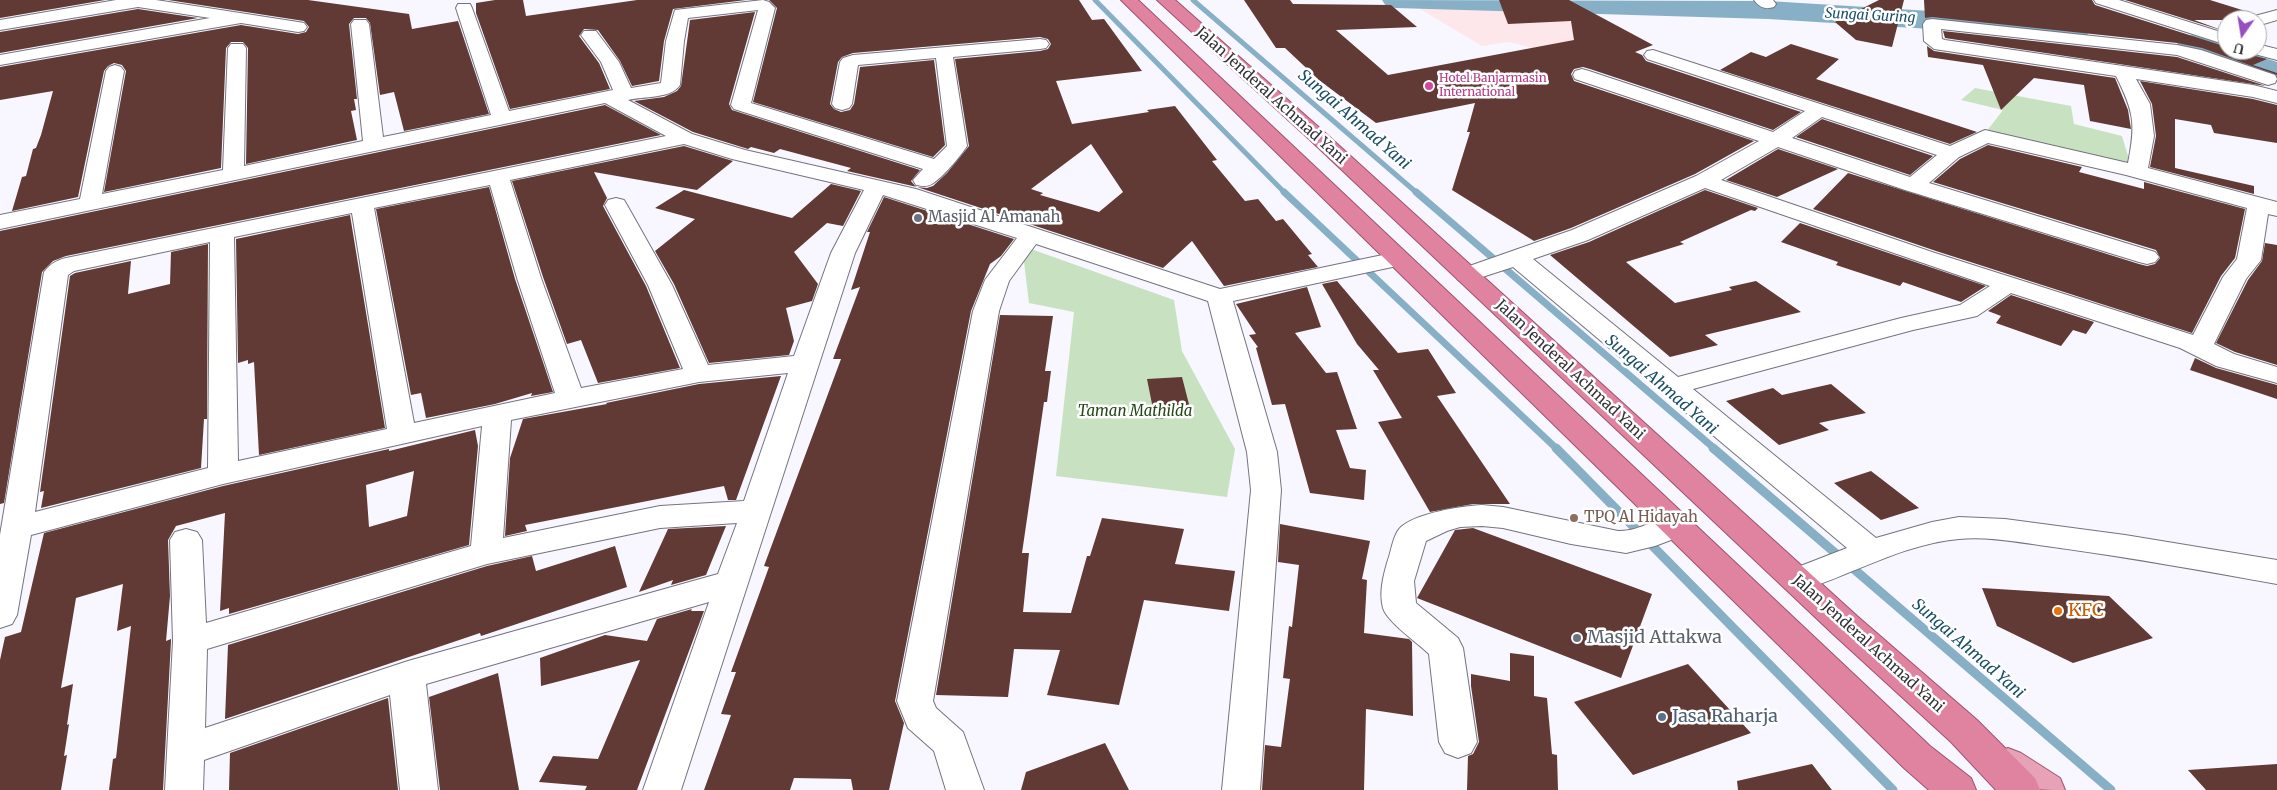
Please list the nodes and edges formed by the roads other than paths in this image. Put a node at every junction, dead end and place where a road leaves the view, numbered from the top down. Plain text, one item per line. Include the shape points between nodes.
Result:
1 (2102, 0) edge
2 (2157, 0) edge
3 (132, 1) edge
4 (765, 3) edge
5 (464, 8) dead end
6 (2129, 9) junction
7 (1158, 10) edge
8 (242, 18) junction
9 (360, 24) dead end
10 (0, 26) edge
11 (298, 27) dead end
12 (2217, 32) edge
13 (2210, 34) junction
14 (590, 35) dead end
15 (2217, 36) edge
16 (1040, 44) dead end
17 (237, 48) dead end
18 (944, 53) junction
19 (1653, 55) dead end
20 (0, 60) edge
21 (116, 71) dead end
22 (2123, 72) junction
23 (1582, 75) dead end
24 (2266, 82) edge
25 (616, 96) junction
26 (2277, 97) edge
27 (842, 104) dead end
28 (1820, 110) junction
29 (502, 119) junction
30 (685, 138) junction
31 (1775, 140) junction
32 (374, 145) junction
33 (1952, 153) junction
34 (938, 167) junction
35 (2132, 170) junction
36 (233, 174) junction
37 (498, 177) junction
38 (1704, 181) junction
39 (1913, 185) junction
40 (876, 187) junction
41 (908, 194) junction
42 (90, 202) junction
43 (362, 205) junction
44 (616, 205) dead end
45 (2268, 207) edge
46 (0, 222) edge
47 (222, 233) junction
48 (1032, 234) junction
49 (2147, 256) dead end
50 (1517, 258) junction
51 (1390, 260) junction
52 (1466, 275) junction
53 (2008, 284) junction
54 (1219, 297) junction
55 (2200, 346) junction
56 (805, 363) junction
57 (699, 374) junction
58 (2277, 375) edge
59 (1674, 386) junction
60 (572, 398) junction
61 (497, 414) junction
62 (402, 434) junction
63 (223, 474) junction
64 (758, 511) junction
65 (17, 528) junction
66 (1655, 533) junction
67 (186, 540) dead end
68 (486, 553) junction
69 (1866, 553) junction
70 (2277, 572) edge
71 (1810, 575) junction
72 (731, 583) junction
73 (0, 615) edge
74 (190, 641) junction
75 (408, 675) junction
76 (1974, 740) junction
77 (1458, 742) dead end
78 (187, 750) junction
79 (1917, 757) junction
80 (184, 790) edge
81 (419, 790) edge
82 (662, 790) edge
83 (965, 790) edge
84 (1241, 790) edge
85 (1945, 790) edge
86 (1957, 790) edge
87 (2021, 790) edge
88 (2046, 790) edge

1 - 6 street
2 - 6 street
3 - 8 street
3 - 10 street
4 - 25 street via 682,13 675,41 671,85
4 - 34 street via 742,105 744,108
5 - 29 street
6 - 13 street
7 - 51 highway, Jalan Jenderal Achmad Yani
7 - 52 highway, Jalan Jenderal Achmad Yani via 1316,136
8 - 11 street
8 - 20 street
9 - 32 street
12 - 13 street
13 - 15 street
14 - 25 street via 610,62
16 - 18 street
17 - 36 street
18 - 27 street via 852,60
18 - 34 street via 957,146
19 - 28 street
21 - 42 street
22 - 24 street
22 - 24 street via 1940,45 1933,41 1932,24 2177,50
22 - 35 street via 2140,104 2144,136 2138,167
23 - 31 street
24 - 26 street
25 - 29 street
25 - 30 street
28 - 31 street
28 - 33 street
29 - 32 street
30 - 37 street
30 - 40 street
31 - 38 street
31 - 39 street
32 - 36 street
33 - 35 street via 1980,138 1992,136
33 - 39 street
34 - 41 street
35 - 45 street
36 - 42 street
37 - 43 street
37 - 60 street via 528,278
38 - 50 street via 1580,235
38 - 53 street
39 - 49 street
40 - 41 street
40 - 56 street via 843,253
41 - 48 street
42 - 46 street
43 - 47 street
43 - 62 street
44 - 57 street via 660,285
45 - 55 street via 2249,260 2235,277
47 - 63 street
47 - 65 street via 74,263 56,272
48 - 54 street
48 - 83 street via 997,280 986,311 915,701 921,717 950,743
50 - 52 street
50 - 59 street
51 - 54 street
51 - 66 highway, Jalan Jenderal Achmad Yani
52 - 71 highway, Jalan Jenderal Achmad Yani
53 - 55 street
53 - 59 street via 1968,311 1910,323
54 - 84 street via 1262,452 1266,490
55 - 58 street via 2224,360
56 - 57 street
56 - 64 street
57 - 60 street
59 - 69 street
60 - 61 street
61 - 62 street
61 - 68 street
62 - 63 street
63 - 65 street
64 - 68 street via 660,517
64 - 72 street
65 - 73 street
66 - 77 street via 1626,542 1580,536 1506,517 1462,515 1432,523 1412,535 1398,581 1400,608 1446,648
66 - 79 highway, Jalan Jenderal Achmad Yani
67 - 74 street
68 - 74 street
69 - 70 street via 1959,528 2005,530
69 - 71 street
71 - 76 highway, Jalan Jenderal Achmad Yani
72 - 75 street
72 - 82 street
74 - 78 street
75 - 78 street
75 - 81 street
76 - 87 highway, Jalan Jenderal Achmad Yani
76 - 88 main road, Jalan Jenderal Achmad Yani
78 - 80 street
79 - 85 main road, Jalan Jenderal Achmad Yani
79 - 86 highway, Jalan Jenderal Achmad Yani

